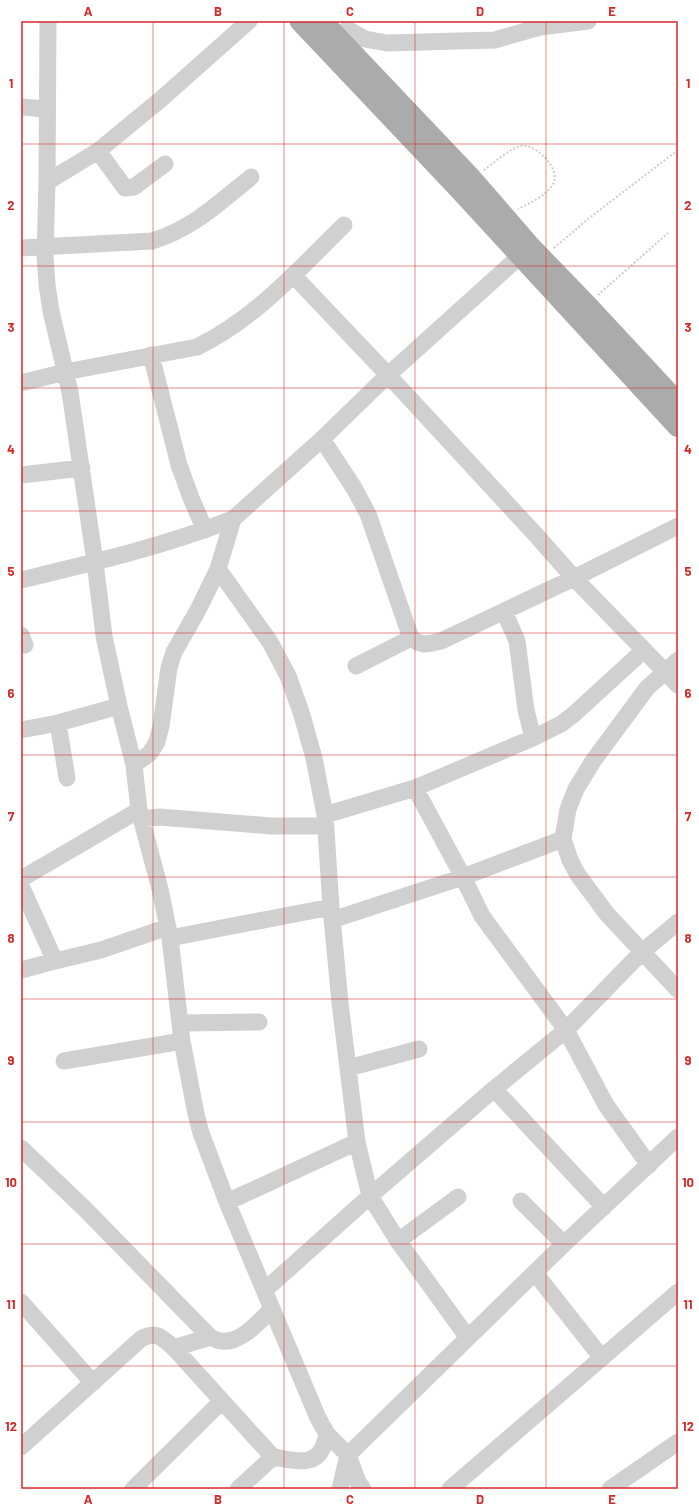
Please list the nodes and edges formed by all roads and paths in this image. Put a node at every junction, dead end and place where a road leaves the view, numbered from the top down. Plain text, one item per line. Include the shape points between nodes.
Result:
1 (48, 21) edge
2 (248, 21) edge
3 (300, 21) edge
4 (322, 21) edge
5 (588, 21) edge
6 (341, 34) edge
7 (21, 107) edge
8 (47, 109) junction
9 (678, 150) edge
10 (98, 151) junction
11 (165, 164) dead end
12 (251, 177) dead end
13 (472, 179) junction
14 (48, 182) junction
15 (504, 215) junction
16 (344, 225) dead end
17 (668, 233) dead end
18 (21, 248) edge
19 (45, 248) junction
20 (520, 256) junction
21 (546, 264) junction
22 (293, 275) junction
23 (587, 305) junction
24 (151, 355) junction
25 (65, 372) junction
26 (388, 375) junction
27 (21, 383) edge
28 (678, 403) edge
29 (678, 427) edge
30 (322, 439) junction
31 (82, 468) junction
32 (21, 475) edge
33 (233, 519) junction
34 (678, 526) edge
35 (205, 530) junction
36 (95, 562) junction
37 (218, 569) junction
38 (574, 578) junction
39 (21, 580) edge
40 (504, 611) junction
41 (411, 638) junction
42 (644, 650) junction
43 (678, 660) edge
44 (356, 666) dead end
45 (665, 672) junction
46 (678, 685) edge
47 (119, 706) junction
48 (58, 723) junction
49 (21, 730) edge
50 (533, 738) junction
51 (134, 765) junction
52 (67, 778) dead end
53 (415, 788) junction
54 (140, 814) junction
55 (325, 820) junction
56 (563, 839) junction
57 (463, 877) junction
58 (21, 879) edge
59 (21, 886) edge
60 (332, 914) junction
61 (678, 922) edge
62 (169, 932) junction
63 (642, 952) junction
64 (55, 961) junction
65 (21, 970) edge
66 (678, 990) edge
67 (259, 1022) dead end
68 (180, 1023) junction
69 (566, 1030) junction
70 (182, 1041) junction
71 (419, 1049) dead end
72 (64, 1061) dead end
73 (348, 1068) junction
74 (494, 1088) junction
75 (678, 1137) edge
76 (358, 1142) junction
77 (21, 1148) edge
78 (649, 1165) junction
79 (370, 1196) junction
80 (458, 1198) dead end
81 (521, 1201) dead end
82 (227, 1202) junction
83 (604, 1207) junction
84 (398, 1241) junction
85 (564, 1244) junction
86 (535, 1272) junction
87 (265, 1290) junction
88 (678, 1292) edge
89 (21, 1302) edge
90 (272, 1309) junction
91 (210, 1337) junction
92 (468, 1338) junction
93 (174, 1348) junction
94 (602, 1358) junction
95 (93, 1383) junction
96 (222, 1401) junction
97 (328, 1434) junction
98 (678, 1442) edge
99 (21, 1448) edge
100 (348, 1455) junction
101 (273, 1456) junction
102 (133, 1489) edge
103 (238, 1489) edge
104 (340, 1489) edge
105 (363, 1489) edge
106 (450, 1489) edge
107 (610, 1489) edge

1 - 8 street
2 - 10 street via 160,100
3 - 6 main road
4 - 6 main road
5 - 6 street via 540,27 495,40 386,43
6 - 13 main road
6 - 20 main road
7 - 8 street
8 - 14 street
9 - 21 path via 565,238 554,249
10 - 11 street via 125,188 134,188
10 - 14 street
12 - 19 street via 189,225 167,236 152,241
13 - 15 main road
13 - 15 path via 514,148 522,145 540,152 554,169 556,177 553,184 533,201
14 - 19 street
15 - 21 main road
16 - 22 street
17 - 23 path
18 - 19 street
19 - 25 street via 51,311
20 - 26 street
20 - 29 main road
21 - 23 main road
22 - 24 street via 251,313 208,342
22 - 26 street
23 - 28 main road
24 - 25 street
24 - 35 street via 179,465
25 - 27 street
25 - 31 street
26 - 30 street
26 - 38 street
30 - 33 street
30 - 41 street via 368,514
31 - 32 street
31 - 36 street
33 - 35 street
33 - 37 street
34 - 38 street
35 - 36 street
36 - 39 street
36 - 47 street via 104,636
37 - 51 street via 168,668 157,742 150,753
37 - 55 street via 270,642 288,676 302,712 312,750
38 - 40 street
38 - 42 street
40 - 41 street via 441,641 419,644
40 - 50 street via 518,647 525,704
41 - 44 street
42 - 45 street
42 - 50 street via 573,716
43 - 45 street
45 - 46 street
45 - 56 street via 647,688 593,761 576,789 568,809
47 - 48 street
47 - 51 street
48 - 49 street
48 - 52 street
50 - 53 street
51 - 54 street
53 - 55 street
53 - 57 street
54 - 55 street via 272,826
54 - 58 street
54 - 62 street
55 - 60 street
56 - 57 street
56 - 63 street via 578,875
57 - 60 street
57 - 69 street via 482,916
59 - 64 street
60 - 62 street
60 - 73 street
61 - 63 street
62 - 64 street
62 - 68 street
63 - 66 street
63 - 69 street
64 - 65 street
67 - 68 street
68 - 70 street
69 - 74 street
69 - 78 street via 606,1105
70 - 72 street
70 - 82 street via 201,1133
71 - 73 street
73 - 76 street
74 - 79 street
74 - 83 street
75 - 78 street
76 - 79 street
76 - 82 street
77 - 91 street via 85,1209
78 - 83 street
79 - 84 street
79 - 87 street
80 - 84 street
81 - 85 street
82 - 87 street
83 - 85 street
84 - 92 street
85 - 86 street
86 - 92 street
86 - 94 street
87 - 90 street
88 - 94 street
89 - 95 street
90 - 91 street via 238,1338 221,1341
90 - 97 street via 318,1418
91 - 93 street
92 - 100 street
93 - 95 street via 159,1335 150,1334 142,1338
93 - 96 street
94 - 106 street
95 - 99 street
96 - 101 street
96 - 102 street
97 - 100 street
97 - 101 street via 322,1449 313,1459 306,1461
98 - 107 street
100 - 104 street
100 - 105 street
101 - 103 street

